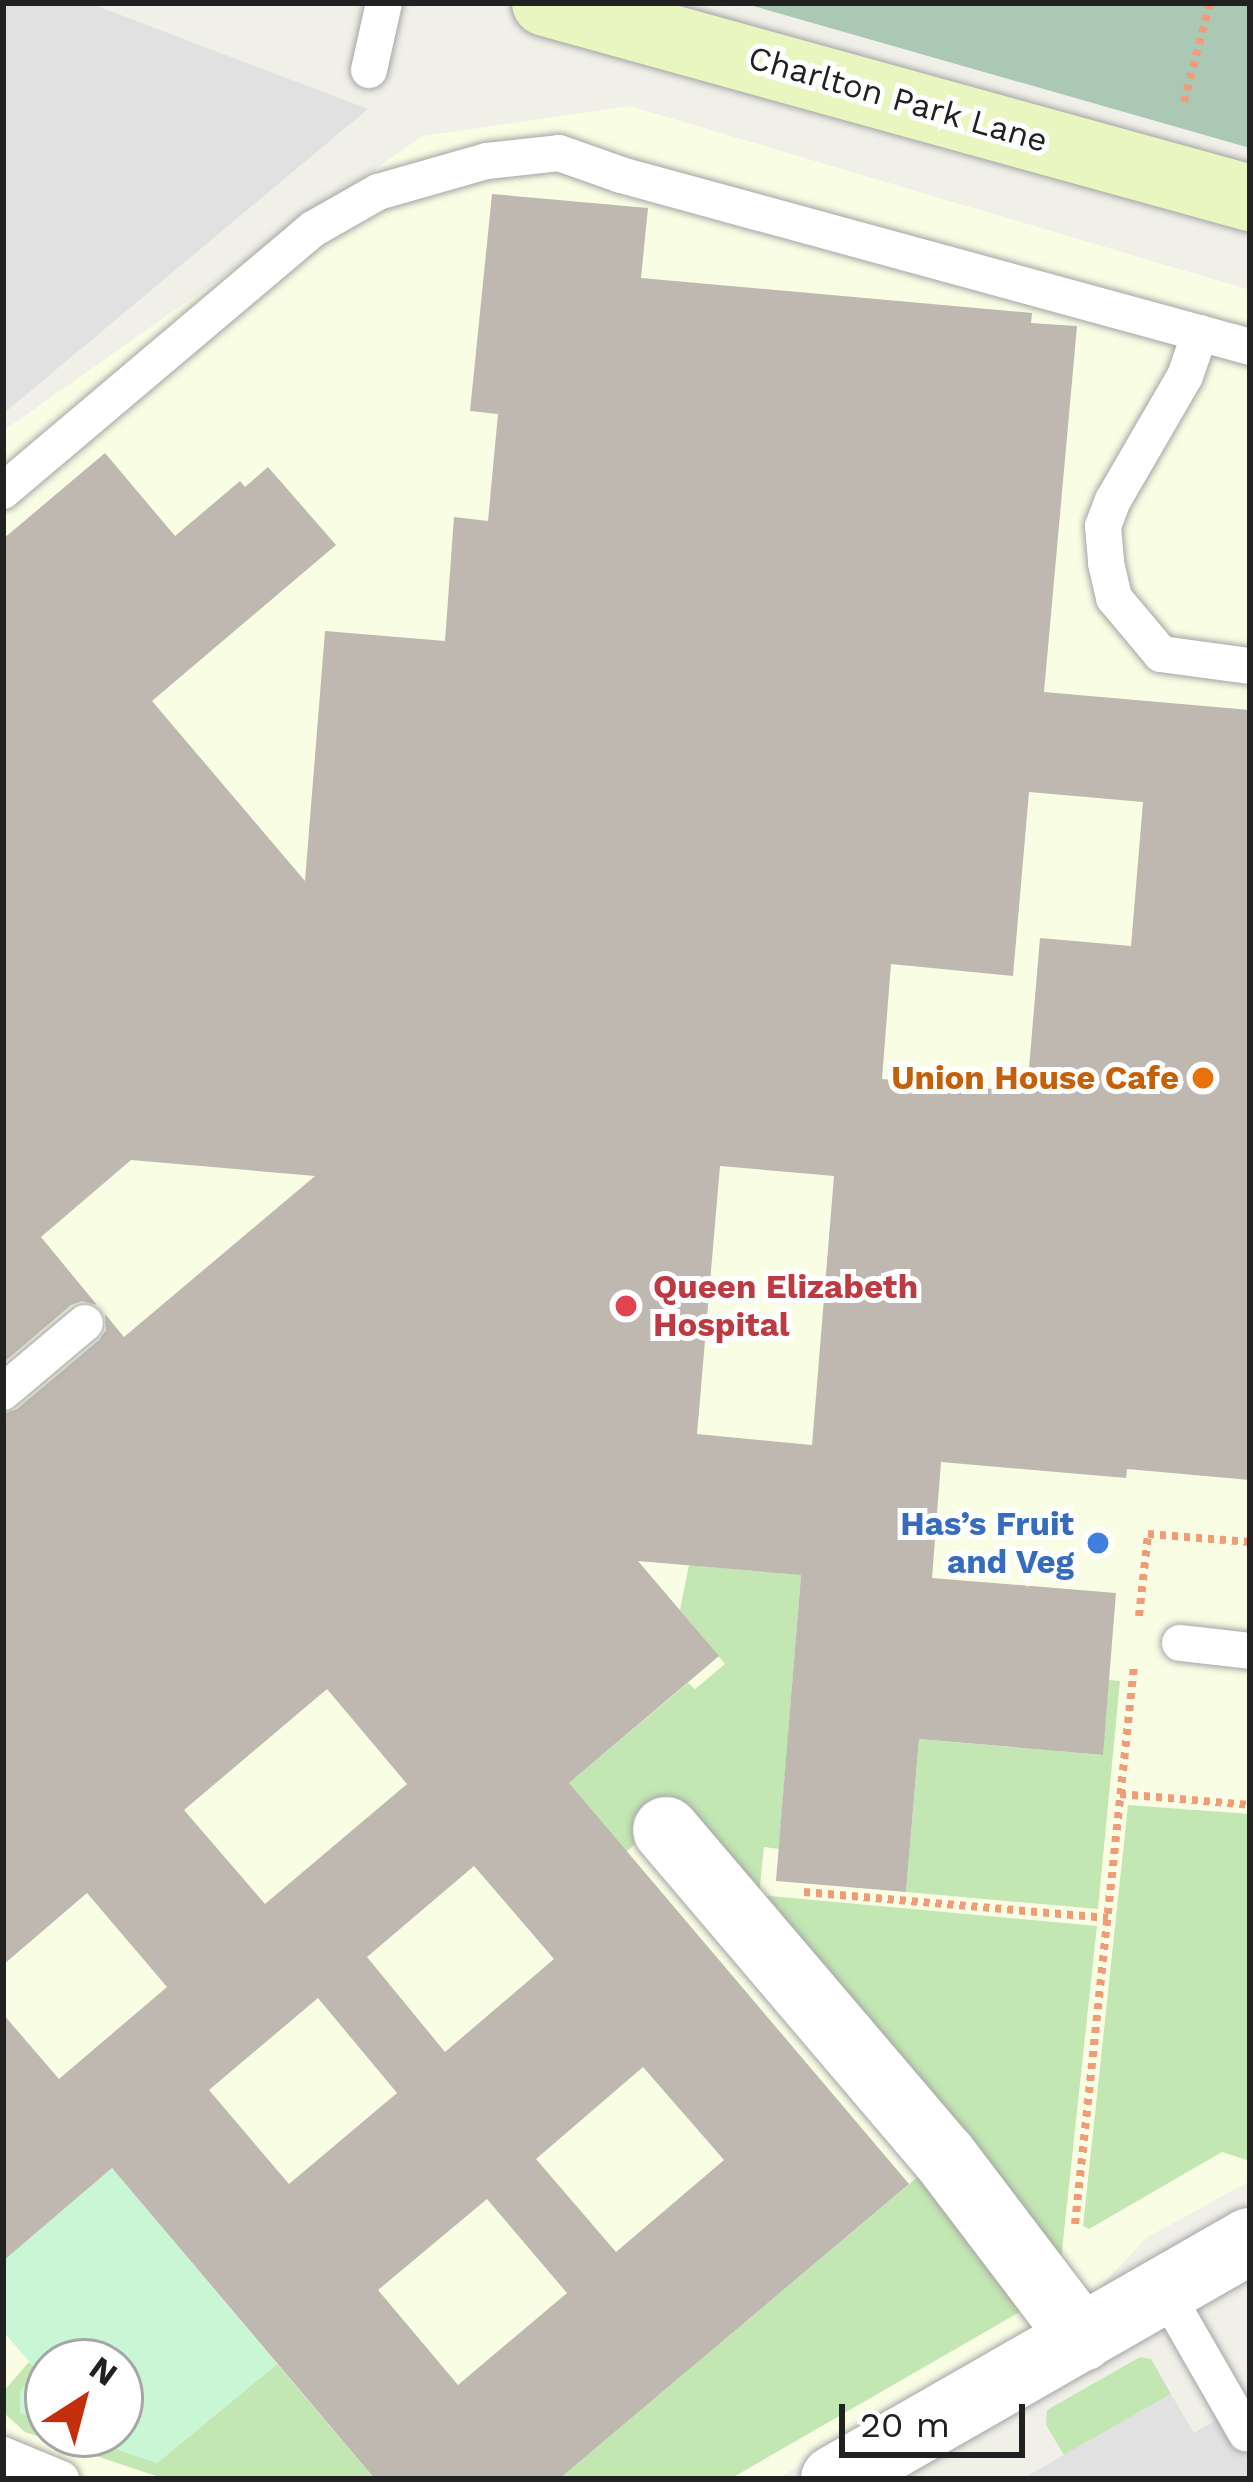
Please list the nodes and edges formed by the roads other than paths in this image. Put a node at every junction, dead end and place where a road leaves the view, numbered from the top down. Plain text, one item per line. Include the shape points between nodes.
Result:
1 (384, 3) edge
2 (545, 3) edge
3 (369, 70) dead end
4 (1250, 198) edge
5 (1200, 333) junction
6 (1250, 347) edge
7 (3, 491) edge
8 (1250, 666) edge
9 (85, 1322) dead end
10 (3, 1392) edge
11 (1180, 1643) dead end
12 (1250, 1651) edge
13 (665, 1830) dead end
14 (1250, 2241) edge
15 (1165, 2291) junction
16 (1082, 2338) junction
17 (1246, 2433) dead end
18 (3, 2455) edge
19 (61, 2479) edge
20 (834, 2479) edge

1 - 3 lane
2 - 4 street, Charlton Park Lane
5 - 6 lane
5 - 7 lane via 560,153 487,160 378,192 313,229
5 - 8 lane via 1185,376 1113,500 1103,526 1106,563 1114,598 1161,654
9 - 10 lane
11 - 12 lane
13 - 16 street via 943,2155
14 - 15 street
15 - 16 street
15 - 17 lane
16 - 20 street
18 - 19 lane

